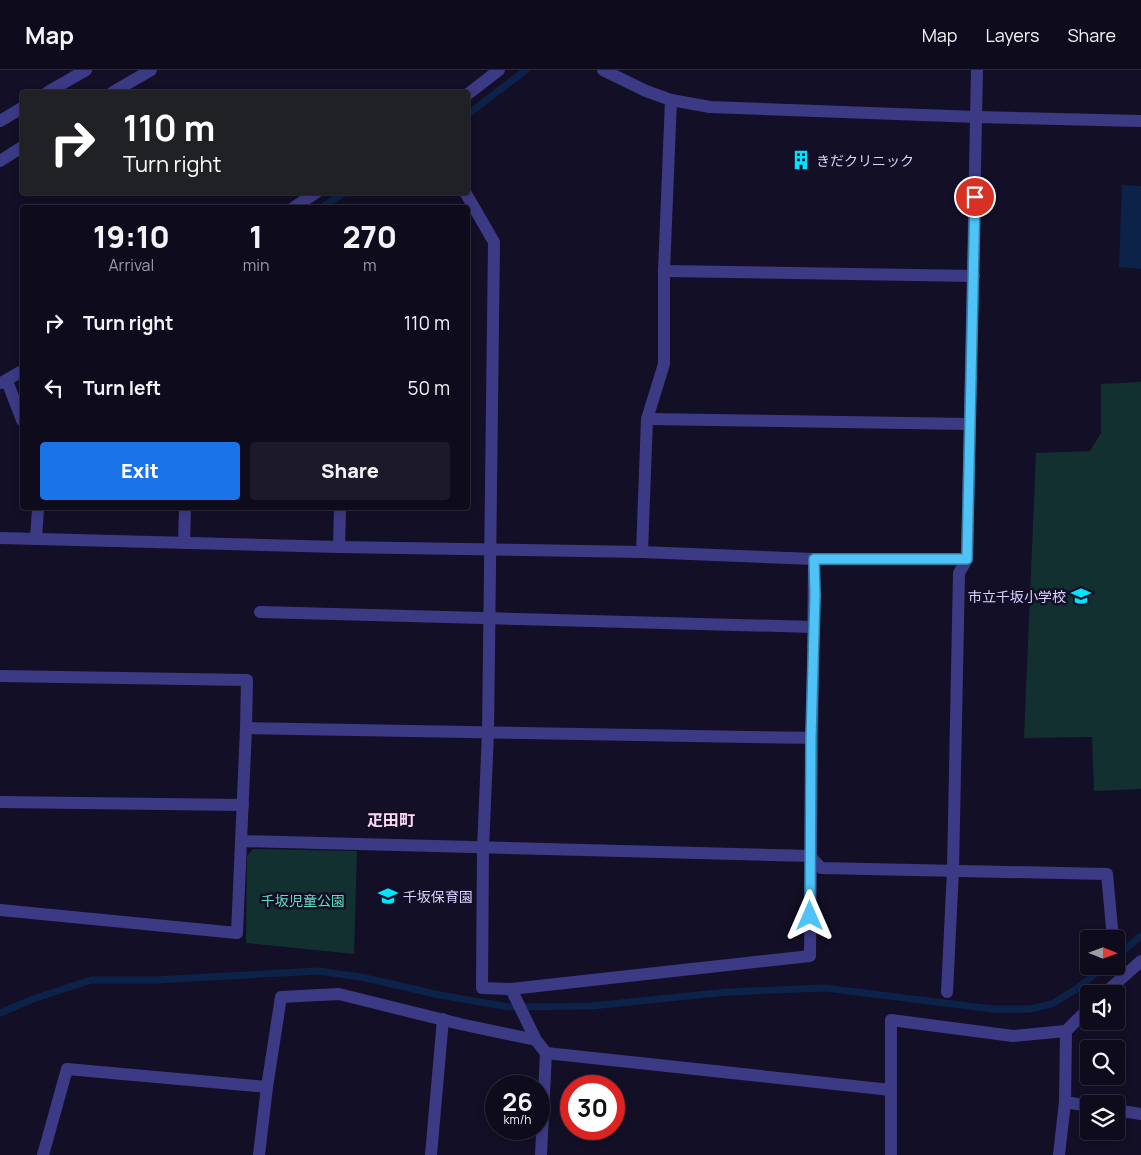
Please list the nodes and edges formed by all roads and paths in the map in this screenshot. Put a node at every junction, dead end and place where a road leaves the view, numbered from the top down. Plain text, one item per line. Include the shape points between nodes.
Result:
1 (86, 70) edge
2 (150, 70) edge
3 (499, 70) edge
4 (603, 70) edge
5 (977, 70) edge
6 (51, 90) edge
7 (116, 90) edge
8 (470, 92) edge
9 (671, 100) junction
10 (20, 109) edge
11 (976, 117) junction
12 (0, 121) edge
13 (1141, 121) edge
14 (20, 148) edge
15 (0, 160) edge
16 (312, 195) edge
17 (467, 195) edge
18 (298, 205) edge
19 (664, 271) junction
20 (974, 276) junction
21 (20, 372) edge
22 (4, 382) edge
23 (20, 416) edge
24 (647, 419) junction
25 (969, 424) junction
26 (38, 510) edge
27 (185, 510) edge
28 (340, 510) edge
29 (0, 538) edge
30 (36, 539) junction
31 (184, 543) junction
32 (339, 547) junction
33 (490, 549) junction
34 (642, 552) junction
35 (814, 559) junction
36 (967, 559) junction
37 (260, 612) dead end
38 (489, 619) junction
39 (813, 627) junction
40 (0, 676) edge
41 (246, 728) junction
42 (488, 732) junction
43 (811, 738) junction
44 (0, 802) edge
45 (243, 805) junction
46 (241, 841) junction
47 (483, 848) junction
48 (810, 856) junction
49 (953, 870) junction
50 (0, 910) edge
51 (1112, 930) edge
52 (1141, 961) edge
53 (1125, 968) edge
54 (511, 989) junction
55 (947, 992) dead end
56 (1080, 1017) edge
57 (443, 1019) junction
58 (1066, 1031) junction
59 (536, 1040) junction
60 (546, 1053) junction
61 (267, 1087) junction
62 (891, 1090) junction
63 (1065, 1102) junction
64 (1080, 1104) edge
65 (1125, 1111) edge
66 (1141, 1114) edge
67 (44, 1155) edge
68 (259, 1155) edge
69 (431, 1155) edge
70 (541, 1155) edge
71 (891, 1155) edge
72 (1059, 1155) edge

1 - 6 street
2 - 7 street
3 - 8 street
4 - 9 street
5 - 11 street
9 - 11 street via 710,108
9 - 19 street
10 - 12 street
11 - 13 street
11 - 20 street
14 - 15 street
16 - 18 street
17 - 33 street via 494,242
19 - 20 street
19 - 24 street via 664,364
20 - 25 street
21 - 22 street
22 - 23 street
24 - 25 street
24 - 34 street
25 - 36 street
26 - 30 street
27 - 31 street
28 - 32 street
29 - 30 street
30 - 31 street
31 - 32 street
32 - 33 street
33 - 34 street
33 - 38 street
34 - 35 street
35 - 36 street
35 - 39 street
36 - 49 street via 960,573
37 - 38 street
38 - 39 street
38 - 42 street
39 - 43 street
40 - 41 street via 247,680
41 - 42 street
41 - 45 street
42 - 43 street
42 - 47 street
43 - 48 street
44 - 45 street
45 - 46 street
46 - 47 street
46 - 50 street via 236,933
47 - 48 street
47 - 54 street via 482,988
48 - 49 street via 821,868
48 - 54 street via 810,956
49 - 51 street via 1107,874
49 - 55 street
52 - 53 street
54 - 59 street
56 - 58 street
57 - 59 street
57 - 61 street via 339,994 281,997
57 - 69 street
58 - 62 street via 1013,1036 892,1020
58 - 63 street
59 - 60 street
60 - 62 street
60 - 70 street
61 - 67 street via 67,1069
61 - 68 street
62 - 71 street
63 - 64 street
63 - 72 street
65 - 66 street

